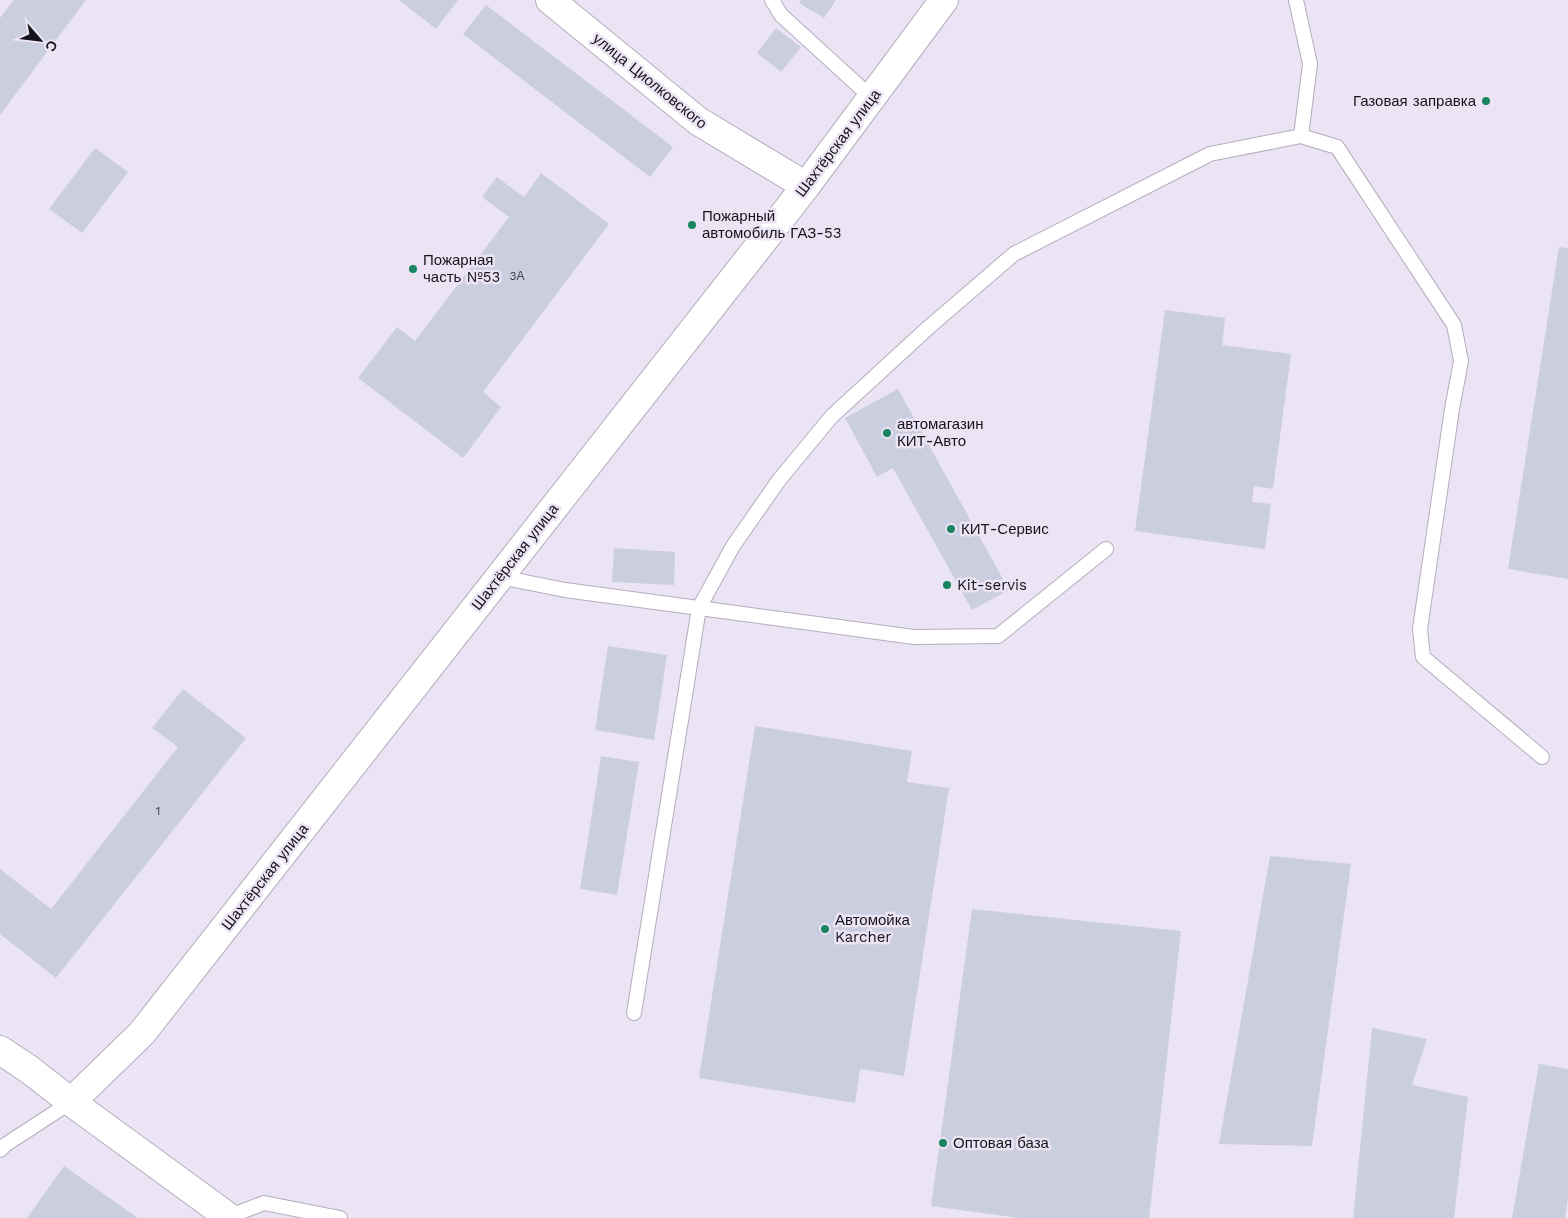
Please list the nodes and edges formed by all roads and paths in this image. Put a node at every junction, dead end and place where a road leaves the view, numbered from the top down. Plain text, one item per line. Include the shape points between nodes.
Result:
1 (550, 0) edge
2 (772, 0) edge
3 (944, 0) edge
4 (1296, 0) edge
5 (872, 98) junction
6 (1301, 136) junction
7 (806, 186) junction
8 (1106, 549) dead end
9 (500, 577) junction
10 (698, 608) junction
11 (1542, 757) dead end
12 (634, 1013) dead end
13 (0, 1050) edge
14 (71, 1102) junction
15 (2, 1145) edge
16 (229, 1217) edge
17 (340, 1218) edge

1 - 7 main road, улица Циолковского via 698,121
2 - 5 lane via 781,15
3 - 5 main road, Шахтёрская улица
4 - 6 lane via 1310,64
5 - 7 main road, Шахтёрская улица
6 - 10 lane via 1210,154 1014,254 832,416 779,480 733,546
6 - 11 lane via 1337,147 1454,325 1461,361 1420,629 1422,657
7 - 9 main road, Шахтёрская улица
8 - 10 lane via 998,636 914,637
9 - 10 lane via 565,590
9 - 14 main road, Шахтёрская улица via 142,1033
10 - 12 lane
13 - 14 main road
14 - 15 lane
14 - 16 main road
16 - 17 lane via 264,1203

